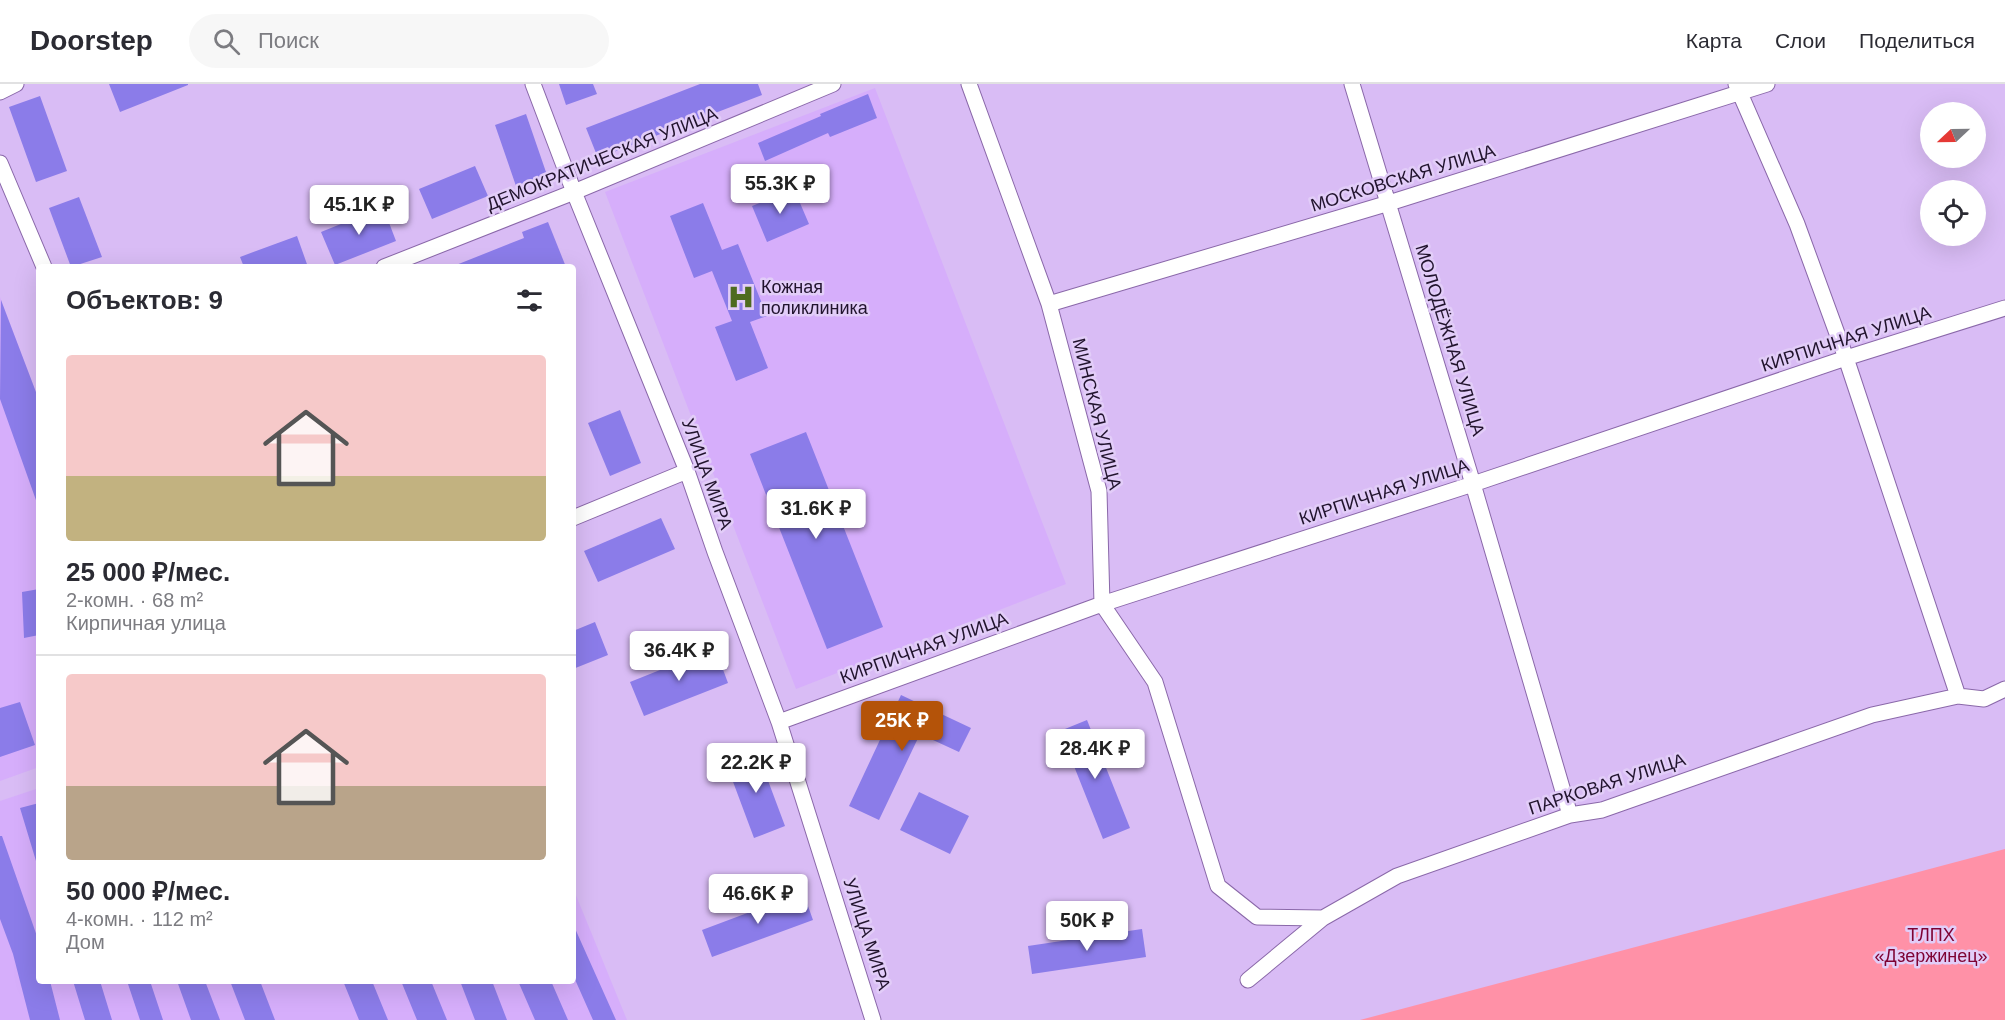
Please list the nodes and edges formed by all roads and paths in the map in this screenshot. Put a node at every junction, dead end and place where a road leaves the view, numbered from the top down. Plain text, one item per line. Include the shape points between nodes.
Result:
1 (16, 84) edge
2 (533, 84) edge
3 (833, 84) edge
4 (969, 84) edge
5 (1352, 84) edge
6 (1767, 84) edge
7 (1737, 88) edge
8 (0, 92) edge
9 (0, 163) edge
10 (574, 192) junction
11 (1389, 203) junction
12 (43, 264) edge
13 (392, 264) edge
14 (1049, 304) junction
15 (2005, 308) edge
16 (1845, 358) junction
17 (687, 471) junction
18 (1473, 484) junction
19 (576, 517) edge
20 (1102, 604) junction
21 (2005, 689) edge
22 (1958, 696) junction
23 (779, 722) junction
24 (1570, 815) junction
25 (1323, 918) junction
26 (1248, 980) dead end
27 (873, 1020) edge

1 - 8 street
2 - 10 street, УЛИЦА МИРА
3 - 10 street, ДЕМОКРАТИЧЕСКАЯ УЛИЦА
4 - 14 street, МИНСКАЯ УЛИЦА
5 - 11 street, МОЛОДЁЖНАЯ УЛИЦА
6 - 7 street, МОСКОВСКАЯ УЛИЦА
7 - 11 street, МОСКОВСКАЯ УЛИЦА
7 - 16 street via 1797,224
9 - 12 street
10 - 13 street, ДЕМОКРАТИЧЕСКАЯ УЛИЦА
10 - 17 street, УЛИЦА МИРА
11 - 14 street, МОСКОВСКАЯ УЛИЦА
11 - 18 street, МОЛОДЁЖНАЯ УЛИЦА
14 - 20 street, МИНСКАЯ УЛИЦА via 1099,491
15 - 16 street, КИРПИЧНАЯ УЛИЦА
16 - 18 street, КИРПИЧНАЯ УЛИЦА
16 - 22 street
17 - 19 street
17 - 23 street, УЛИЦА МИРА
18 - 20 street, КИРПИЧНАЯ УЛИЦА
18 - 24 street, МОЛОДЁЖНАЯ УЛИЦА
20 - 23 street, КИРПИЧНАЯ УЛИЦА
20 - 25 street via 1155,682 1218,886 1257,917
21 - 22 street, ПАРКОВАЯ УЛИЦА via 1984,699
22 - 24 street, ПАРКОВАЯ УЛИЦА via 1872,715 1602,810
23 - 27 street, УЛИЦА МИРА
24 - 25 street, ПАРКОВАЯ УЛИЦА via 1397,876
25 - 26 street, ПАРКОВАЯ УЛИЦА

